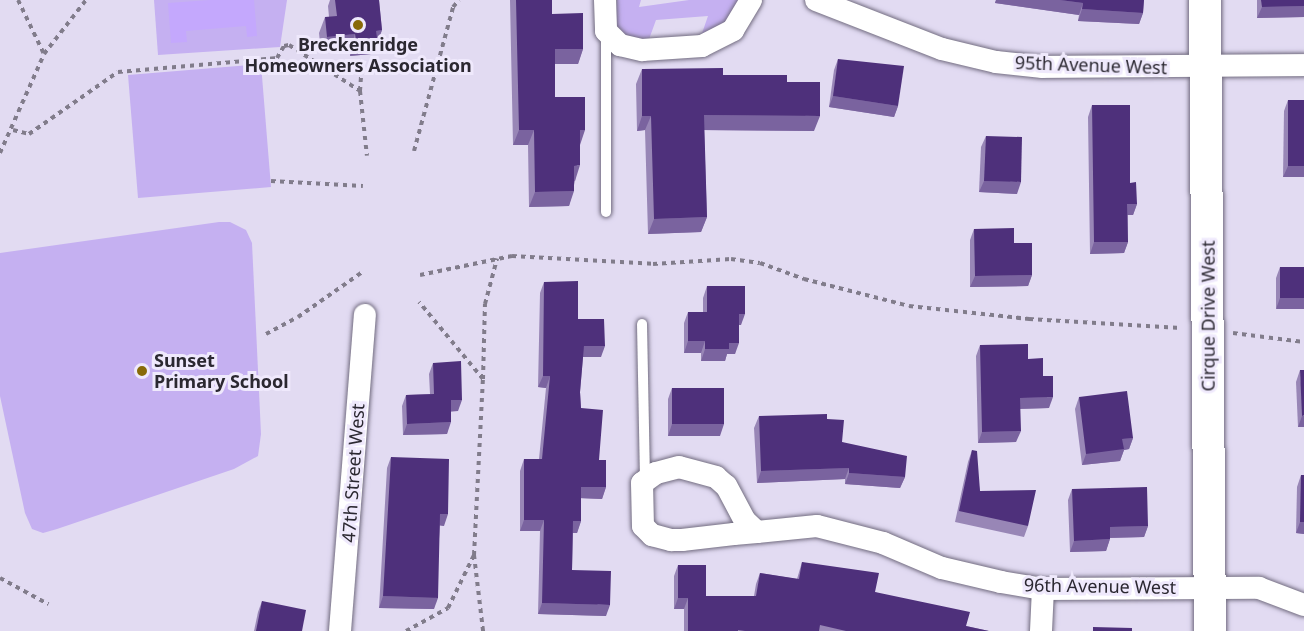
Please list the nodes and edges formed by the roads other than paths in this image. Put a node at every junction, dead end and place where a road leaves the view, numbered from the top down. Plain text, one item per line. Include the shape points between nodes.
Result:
1 (605, 0) edge
2 (751, 0) edge
3 (816, 0) edge
4 (1205, 0) edge
5 (606, 31) junction
6 (1304, 65) edge
7 (1206, 68) junction
8 (606, 212) dead end
9 (365, 315) dead end
10 (642, 324) dead end
11 (645, 480) junction
12 (758, 532) junction
13 (1210, 586) junction
14 (1043, 589) junction
15 (1304, 605) edge
16 (340, 631) edge
17 (1041, 631) edge
18 (1210, 631) edge

1 - 5 street
2 - 5 street via 733,30 702,46 642,50 620,45
3 - 7 street, 95th Avenue West via 942,49 996,62 1043,67
4 - 7 street, Cirque Drive West
5 - 8 lane
6 - 7 street, 95th Avenue West
7 - 13 street, Cirque Drive West
9 - 16 street, 47th Street West
10 - 11 lane
11 - 12 street via 656,472 679,467 716,477 726,486 745,521
11 - 12 street, 96th Avenue West via 640,511 643,526 652,535 682,540
12 - 14 street, 96th Avenue West via 817,526 884,543 942,568
13 - 14 street, 96th Avenue West
13 - 15 street, 96th Avenue West via 1259,588
13 - 18 street, Cirque Drive West
14 - 17 street

